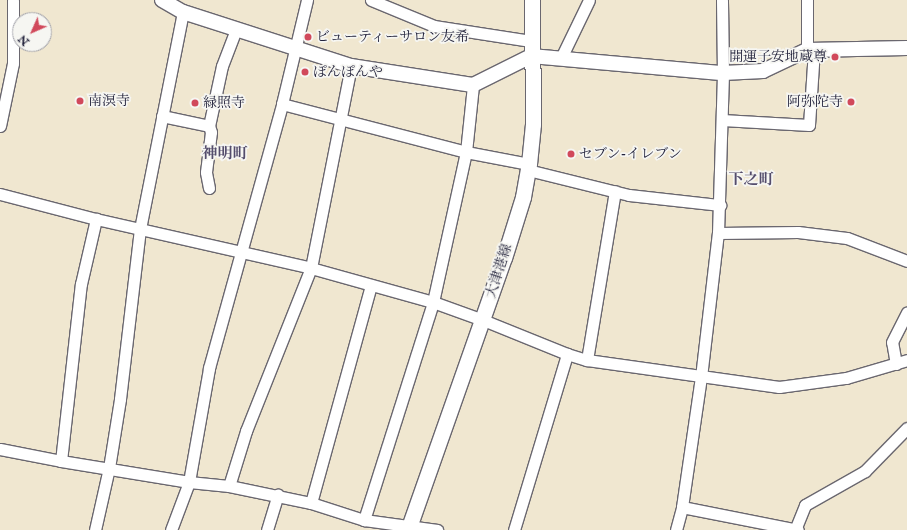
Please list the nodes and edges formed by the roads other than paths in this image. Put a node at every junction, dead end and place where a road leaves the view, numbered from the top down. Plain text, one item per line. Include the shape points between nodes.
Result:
1 (13, 0) edge
2 (162, 0) edge
3 (308, 0) edge
4 (372, 0) edge
5 (532, 0) edge
6 (589, 0) edge
7 (722, 0) edge
8 (807, 0) edge
9 (388, 3) edge
10 (183, 12) junction
11 (236, 30) junction
12 (531, 41) junction
13 (907, 48) edge
14 (811, 49) junction
15 (296, 50) junction
16 (531, 56) junction
17 (561, 58) junction
18 (351, 66) junction
19 (723, 73) junction
20 (473, 85) junction
21 (282, 104) junction
22 (162, 116) junction
23 (341, 119) junction
24 (722, 120) junction
25 (0, 126) edge
26 (209, 126) junction
27 (466, 152) junction
28 (529, 167) junction
29 (209, 188) dead end
30 (615, 192) junction
31 (0, 194) edge
32 (720, 205) junction
33 (96, 219) junction
34 (140, 229) junction
35 (718, 233) junction
36 (240, 252) junction
37 (907, 261) edge
38 (311, 268) junction
39 (371, 285) junction
40 (433, 302) junction
41 (907, 312) edge
42 (483, 320) junction
43 (567, 354) junction
44 (587, 360) junction
45 (907, 360) edge
46 (896, 364) junction
47 (701, 377) junction
48 (907, 428) edge
49 (0, 449) edge
50 (61, 461) junction
51 (109, 468) junction
52 (189, 482) junction
53 (229, 486) junction
54 (278, 495) junction
55 (312, 503) junction
56 (682, 507) junction
57 (364, 520) junction
58 (408, 529) edge
59 (96, 530) edge
60 (171, 530) edge
61 (267, 530) edge
62 (437, 530) edge
63 (514, 530) edge
64 (676, 530) edge
65 (795, 530) edge
66 (798, 530) edge

1 - 25 street via 13,63
2 - 10 street
3 - 15 street
4 - 9 street
5 - 12 main road, 大津港線
6 - 17 street
7 - 19 street
8 - 14 street
9 - 12 street via 434,26
10 - 11 street
10 - 22 street
11 - 15 street
11 - 26 street via 222,66
12 - 16 main road, 大津港線
13 - 14 street
14 - 19 street via 763,71
14 - 24 street via 809,126
15 - 18 street
15 - 21 street
16 - 17 street
16 - 20 street
16 - 28 main road, 大津港線 via 533,124
17 - 19 street
18 - 20 street
18 - 23 street
19 - 24 street
20 - 27 street
21 - 23 street
21 - 36 street
22 - 26 street
22 - 34 street
23 - 27 street
23 - 38 street
24 - 32 street
26 - 29 street via 211,132 206,172
27 - 28 street
27 - 40 street
28 - 30 street
28 - 42 main road, 大津港線 via 519,210
30 - 32 street
30 - 44 street
31 - 33 street
32 - 35 street
33 - 34 street
33 - 50 street via 81,284
34 - 36 street
34 - 51 street
35 - 37 street via 798,232 847,238
35 - 47 street
36 - 38 street
36 - 52 street via 208,368
38 - 39 street
38 - 53 street via 246,431
39 - 40 street
39 - 55 street
40 - 42 street
40 - 57 street
41 - 46 street via 892,342
42 - 43 street
42 - 58 main road, 大津港線
43 - 44 street
43 - 63 street
44 - 47 street
45 - 46 street
46 - 47 street via 846,378 779,386
47 - 56 street
48 - 65 street via 865,471 805,505
49 - 50 street
50 - 51 street
51 - 52 street
51 - 59 street
52 - 53 street
52 - 60 street
53 - 54 street
54 - 55 street
54 - 61 street
55 - 57 street
56 - 64 street
56 - 65 street
57 - 58 street
58 - 62 street
65 - 66 street

